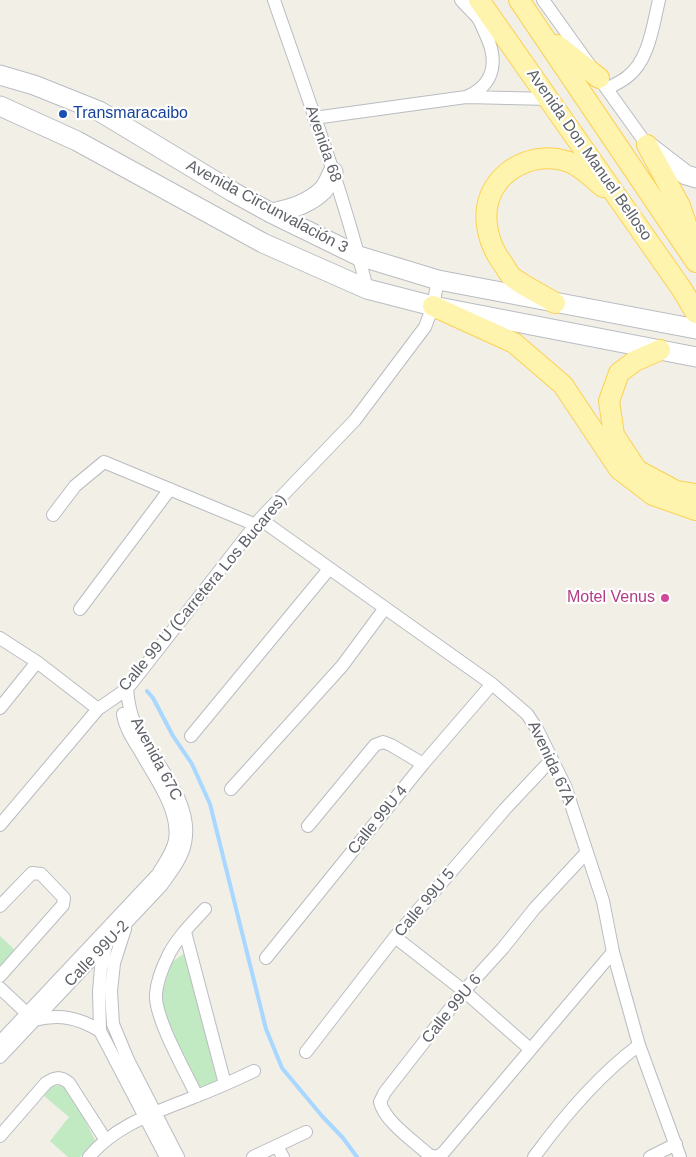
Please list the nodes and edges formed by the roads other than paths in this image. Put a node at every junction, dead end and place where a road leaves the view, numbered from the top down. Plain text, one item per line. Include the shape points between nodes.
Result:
1 (274, 0) edge
2 (519, 0) edge
3 (543, 0) edge
4 (659, 0) edge
5 (474, 4) edge
6 (542, 33) junction
7 (0, 75) edge
8 (603, 83) junction
9 (466, 97) junction
10 (550, 99) junction
11 (0, 106) edge
12 (314, 118) junction
13 (647, 145) junction
14 (333, 172) junction
15 (696, 178) edge
16 (620, 199) junction
17 (271, 213) junction
18 (696, 251) edge
19 (359, 256) junction
20 (696, 262) edge
21 (438, 280) junction
22 (367, 289) junction
23 (555, 302) junction
24 (433, 306) junction
25 (696, 313) edge
26 (696, 329) edge
27 (660, 350) junction
28 (696, 357) edge
29 (170, 489) junction
30 (696, 494) edge
31 (696, 510) edge
32 (53, 514) dead end
33 (258, 522) junction
34 (329, 569) junction
35 (385, 608) junction
36 (80, 609) dead end
37 (0, 638) edge
38 (37, 662) junction
39 (492, 684) junction
40 (127, 689) junction
41 (0, 708) edge
42 (98, 709) junction
43 (190, 736) dead end
44 (552, 759) junction
45 (423, 764) junction
46 (231, 789) dead end
47 (0, 826) edge
48 (308, 826) dead end
49 (180, 842) joint
50 (587, 852) junction
51 (0, 906) edge
52 (205, 909) dead end
53 (120, 923) junction
54 (185, 932) junction
55 (395, 937) junction
56 (106, 946) junction
57 (613, 952) junction
58 (266, 958) dead end
59 (0, 976) edge
60 (0, 988) edge
61 (464, 991) junction
62 (30, 1017) junction
63 (100, 1031) junction
64 (0, 1042) edge
65 (639, 1045) junction
66 (530, 1048) junction
67 (306, 1052) dead end
68 (0, 1057) edge
69 (254, 1071) dead end
70 (225, 1084) junction
71 (197, 1096) junction
72 (151, 1115) junction
73 (306, 1132) dead end
74 (0, 1136) edge
75 (105, 1139) junction
76 (676, 1144) junction
77 (280, 1151) edge
78 (89, 1157) edge
79 (166, 1157) edge
80 (178, 1157) edge
81 (253, 1157) edge
82 (534, 1157) edge
83 (650, 1157) edge
84 (680, 1157) edge

1 - 12 street, Avenida 68
2 - 6 main road, Avenida Don Manuel Belloso
3 - 8 street
4 - 8 street via 639,64 628,77
5 - 9 street via 493,48 493,63 490,78 480,91
5 - 10 main road, Avenida Don Manuel Belloso
6 - 8 main road
6 - 20 main road, Avenida Don Manuel Belloso
7 - 17 main road, Avenida Circunvalación 3 via 99,111
8 - 13 street
9 - 10 street
9 - 12 street
10 - 16 main road, Avenida Don Manuel Belloso
11 - 22 main road, Avenida Circunvalación 3 via 77,141 263,243
12 - 14 street, Avenida 68
13 - 15 main road via 686,175
13 - 18 main road via 680,206
14 - 17 main road via 324,190 305,203
14 - 19 street, Avenida 68
16 - 23 main road via 573,164 542,158 524,162 507,172 494,186 487,204 487,230 496,254 511,276
16 - 25 main road, Avenida Don Manuel Belloso
17 - 19 main road, Avenida Circunvalación 3
19 - 21 main road, Avenida Circunvalación 3
19 - 22 street, Avenida 68
21 - 23 main road, Avenida Circunvalación 3
21 - 24 street, Calle 99 U (Carretera Los Bucares)
22 - 24 main road, Avenida Circunvalación 3
23 - 26 main road, Avenida Circunvalación 3
24 - 27 main road, Avenida Circunvalación 3
24 - 31 main road via 514,343 563,385 619,469 653,495
24 - 33 street, Calle 99 U (Carretera Los Bucares) via 424,328 355,420
27 - 28 main road, Avenida Circunvalación 3
27 - 30 main road via 635,361 619,373 609,401 614,435 637,470 676,491
29 - 32 street, Avenida 67A via 104,462 75,486
29 - 33 street, Avenida 67A
29 - 36 street
33 - 34 street, Avenida 67A
33 - 40 street, Calle 99 U (Carretera Los Bucares)
34 - 35 street, Avenida 67A
34 - 43 street
35 - 39 street, Avenida 67A
35 - 46 street via 342,666
37 - 38 street
38 - 41 street
38 - 42 street
39 - 44 street, Avenida 67A via 527,714
39 - 45 street, Calle 99U 4
40 - 42 street, Calle 99 U (Carretera Los Bucares)
40 - 49 street, Avenida 67C via 123,717 171,807
42 - 47 street, Calle 99 U (Carretera Los Bucares)
44 - 50 street, Avenida 67A via 565,786
44 - 55 street, Calle 99U 5
45 - 48 street via 391,745 383,742 375,745
45 - 58 street, Calle 99U 4
49 - 53 street, Calle 99U-2 via 177,864 161,886
50 - 57 street, Avenida 67A via 603,901
50 - 61 street, Calle 99U 6
51 - 59 street via 32,873 40,874 64,898 63,905
52 - 54 street
53 - 56 street, Calle 99U-2
53 - 62 street, Calle 99U-2
53 - 72 street via 111,991 113,1024
54 - 70 street
54 - 71 street via 170,953 160,975 156,995 161,1019
55 - 61 street
55 - 67 street, Calle 99U 5
56 - 62 street, Calle 99U-2
56 - 63 street via 99,990
57 - 65 street, Avenida 67A
57 - 66 street
60 - 62 street
61 - 66 street
61 - 66 street, Calle 99U 6 via 380,1102 382,1111 392,1122 429,1155 437,1157 443,1153
62 - 63 street via 61,1016 88,1023
62 - 64 street, Calle 99U-2
62 - 68 street, Calle 99U-2
63 - 72 street
65 - 76 street, Avenida 67A
65 - 82 street via 571,1111
69 - 70 street
70 - 71 street
71 - 72 street
72 - 75 street
72 - 79 street
72 - 80 street
73 - 77 street
74 - 75 street via 46,1083 62,1078
75 - 78 street
76 - 83 street
76 - 84 street, Avenida 67A
77 - 81 street

